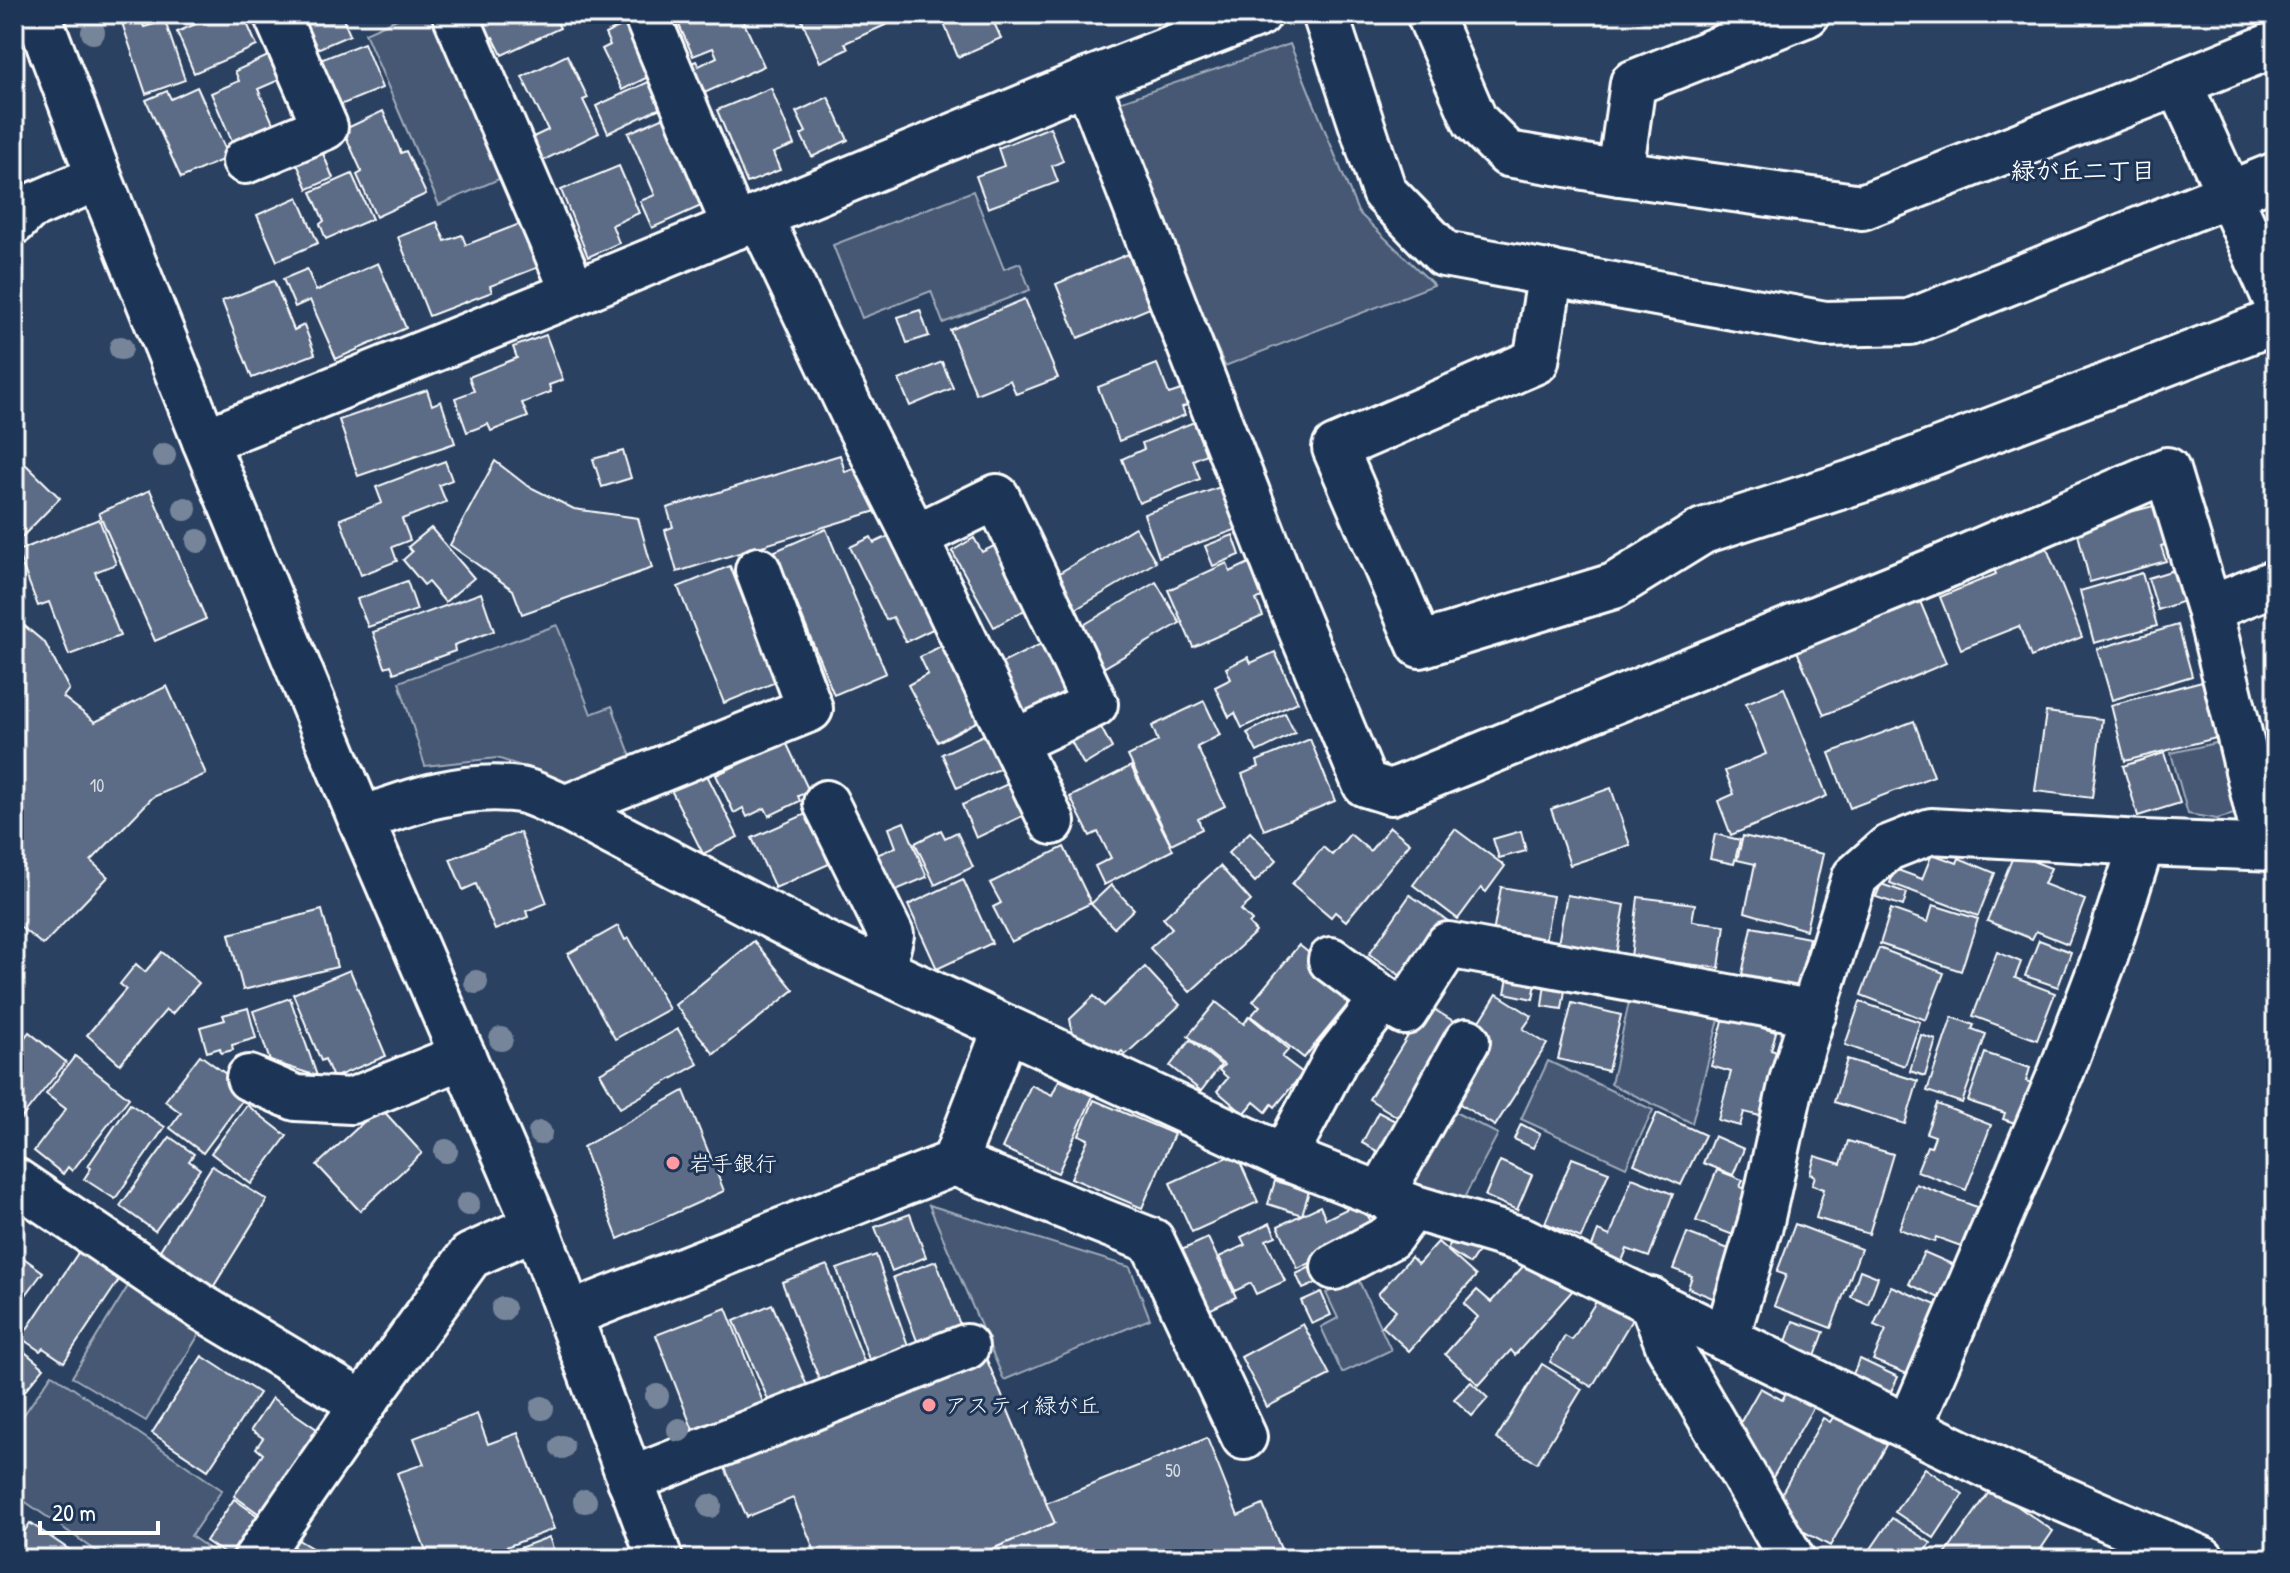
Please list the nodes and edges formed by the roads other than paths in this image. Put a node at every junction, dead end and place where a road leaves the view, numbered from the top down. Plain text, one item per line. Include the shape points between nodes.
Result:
1 (38, 14) edge
2 (276, 14) edge
3 (455, 14) edge
4 (646, 14) edge
5 (1259, 14) edge
6 (1325, 14) edge
7 (1429, 14) edge
8 (1807, 14) edge
9 (2276, 44) edge
10 (1087, 81) junction
11 (2179, 83) junction
12 (245, 161) dead end
13 (1620, 173) junction
14 (2276, 175) edge
15 (99, 177) junction
16 (2229, 194) junction
17 (14, 222) edge
18 (748, 222) junction
19 (1551, 273) junction
20 (574, 293) junction
21 (2276, 300) edge
22 (2276, 321) edge
23 (205, 441) junction
24 (915, 537) junction
25 (758, 570) dead end
26 (2276, 582) edge
27 (2209, 609) junction
28 (1014, 742) junction
29 (826, 803) dead end
30 (565, 808) junction
31 (361, 820) junction
32 (1052, 822) dead end
33 (2142, 843) junction
34 (2274, 849) edge
35 (1331, 960) dead end
36 (882, 970) junction
37 (1383, 999) junction
38 (1814, 1013) junction
39 (1006, 1028) junction
40 (1467, 1041) dead end
41 (463, 1056) junction
42 (249, 1078) dead end
43 (1284, 1157) junction
44 (954, 1163) junction
45 (14, 1180) edge
46 (1396, 1201) junction
47 (536, 1226) junction
48 (1334, 1267) dead end
49 (1651, 1300) junction
50 (571, 1314) junction
51 (1726, 1339) junction
52 (966, 1347) dead end
53 (363, 1404) junction
54 (1910, 1426) junction
55 (1244, 1437) dead end
56 (630, 1480) junction
57 (256, 1559) edge
58 (660, 1559) edge
59 (1792, 1559) edge
60 (2202, 1559) edge

1 - 15 street
2 - 12 street via 325,127
3 - 20 street
4 - 18 street
5 - 10 street
6 - 19 street via 1384,192 1444,254
7 - 13 street via 1475,121 1508,154
8 - 13 street via 1633,83
9 - 11 street
10 - 18 street
10 - 27 street via 1365,784 1391,792 2167,470
11 - 13 street via 1862,207
11 - 16 street
14 - 16 street
15 - 17 street via 28,208
15 - 23 street
16 - 19 street via 1910,322 1825,324
16 - 21 street
18 - 20 street
18 - 24 street
19 - 22 street via 1536,361 1335,448 1420,645 1614,586 1703,531 1867,478
20 - 23 street
23 - 31 street
24 - 28 street
24 - 28 street via 997,497 1095,704
25 - 30 street via 810,709
26 - 27 street
27 - 34 street via 2260,820
28 - 32 street
29 - 36 street via 891,935
30 - 31 street via 522,790 484,789 412,800
30 - 36 street
31 - 41 street
33 - 34 street
33 - 38 street via 1931,831 1888,848 1855,877
33 - 54 street via 2061,1073
35 - 37 street
36 - 39 street
37 - 38 street via 1405,1012 1448,945
37 - 43 street via 1336,1059
38 - 51 street
39 - 43 street
39 - 44 street
40 - 46 street
41 - 42 street via 351,1101 296,1098
41 - 47 street
43 - 46 street
44 - 50 street
44 - 55 street via 1152,1241
45 - 53 street via 201,1307
46 - 48 street via 1390,1237
46 - 49 street via 1523,1240
47 - 50 street
47 - 53 street via 470,1256
49 - 51 street
49 - 59 street via 1668,1345
50 - 56 street
51 - 54 street
52 - 56 street
53 - 57 street
54 - 60 street via 2007,1475
56 - 58 street

